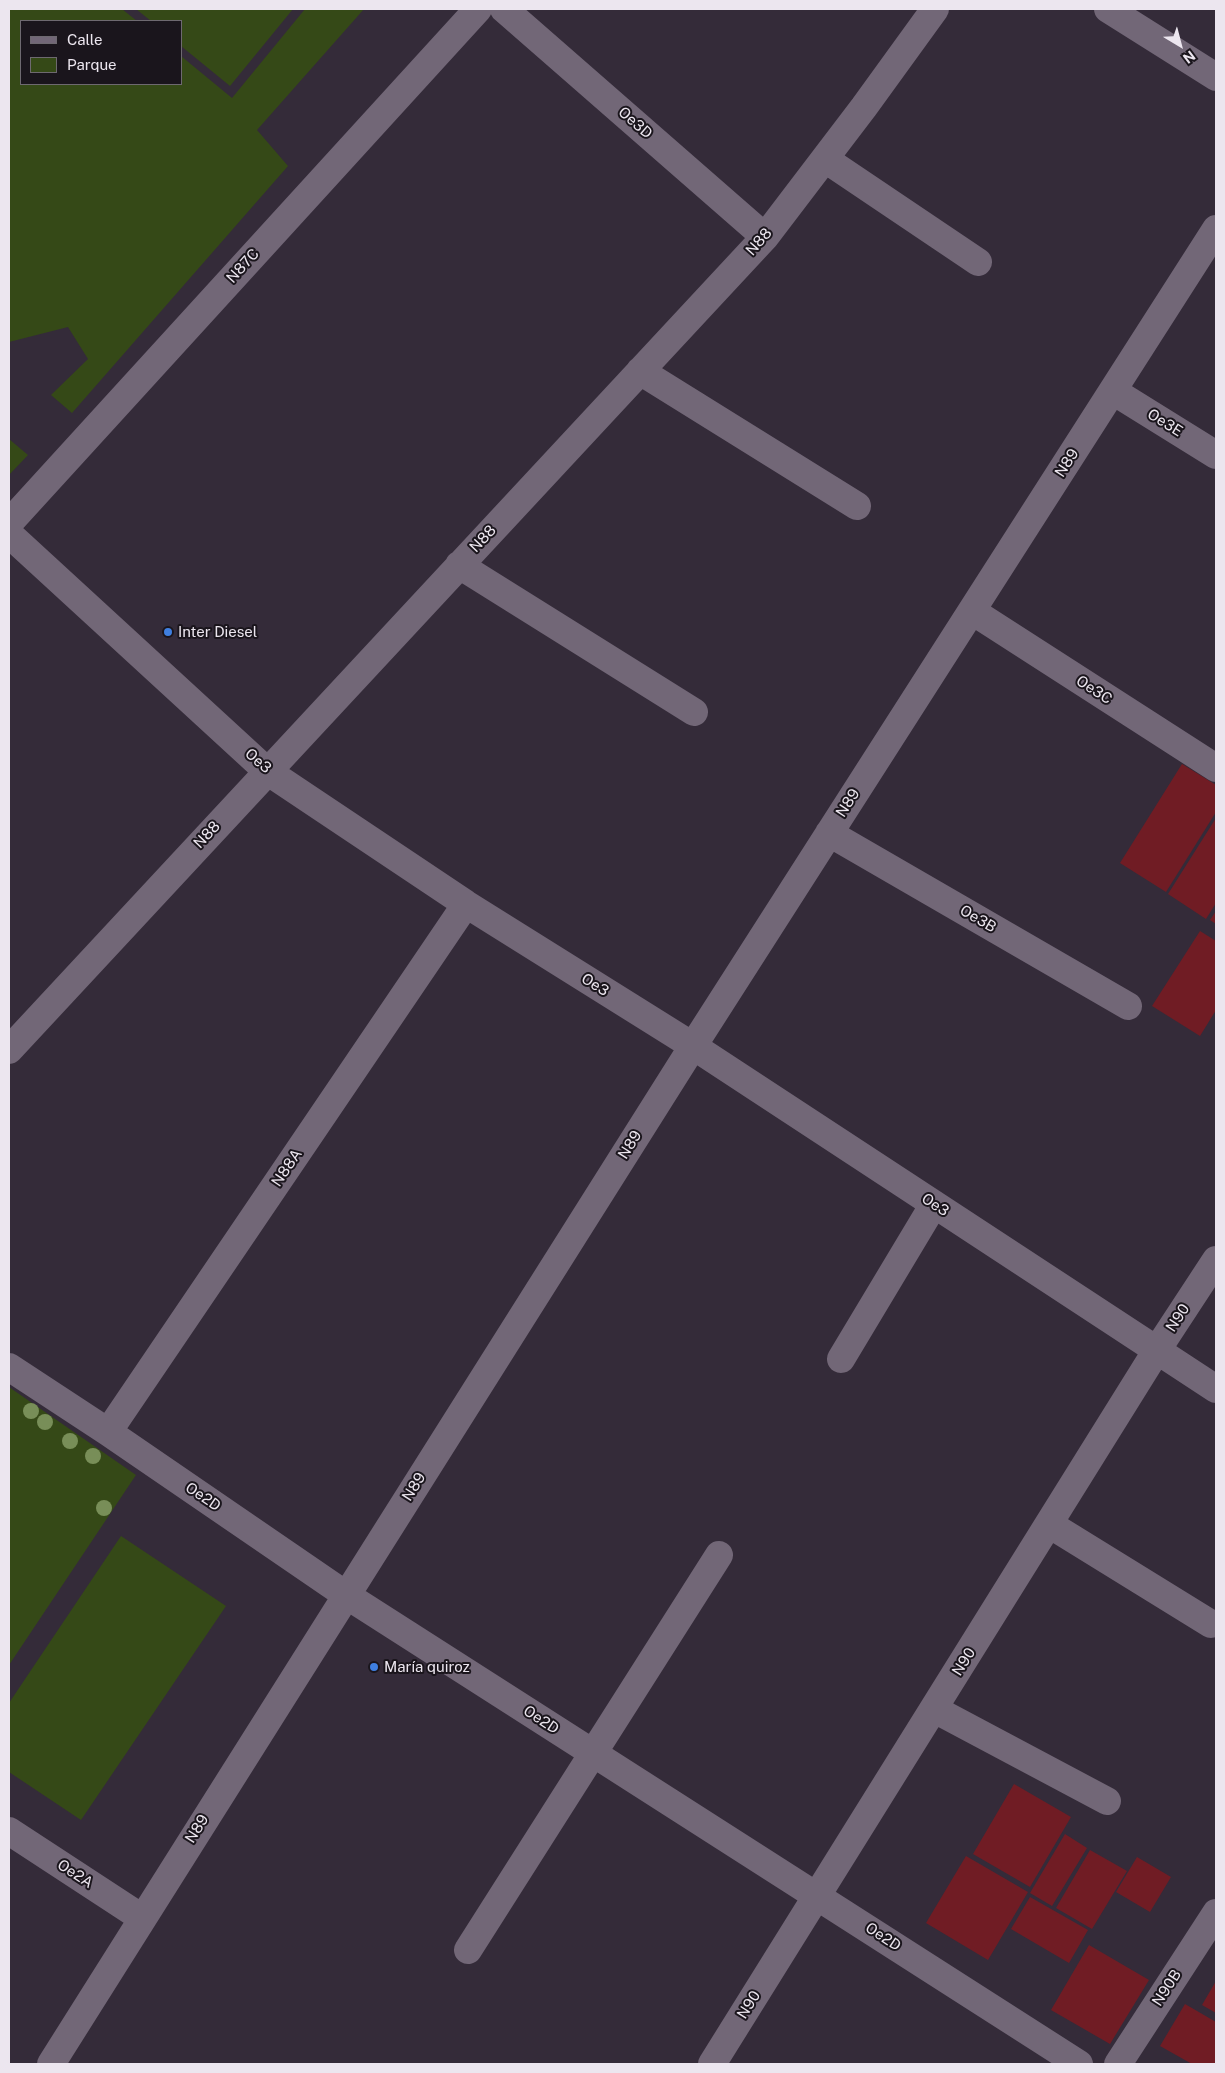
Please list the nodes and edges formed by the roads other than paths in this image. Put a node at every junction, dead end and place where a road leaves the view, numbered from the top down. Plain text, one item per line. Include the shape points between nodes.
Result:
1 (478, 9) edge
2 (504, 9) edge
3 (935, 9) edge
4 (1108, 9) edge
5 (1216, 77) edge
6 (824, 159) junction
7 (1216, 230) edge
8 (765, 237) junction
9 (978, 262) dead end
10 (640, 371) junction
11 (1113, 391) junction
12 (1216, 455) edge
13 (857, 506) dead end
14 (9, 523) edge
15 (9, 534) edge
16 (459, 565) junction
17 (972, 611) junction
18 (694, 712) dead end
19 (1216, 768) edge
20 (267, 770) junction
21 (829, 833) junction
22 (466, 904) junction
23 (1128, 1006) dead end
24 (692, 1046) junction
25 (9, 1050) edge
26 (934, 1204) junction
27 (1216, 1260) edge
28 (1157, 1350) junction
29 (841, 1359) dead end
30 (9, 1367) edge
31 (1216, 1389) edge
32 (108, 1432) junction
33 (1049, 1524) junction
34 (719, 1555) dead end
35 (346, 1595) junction
36 (1210, 1624) dead end
37 (934, 1709) junction
38 (594, 1754) junction
39 (1106, 1801) dead end
40 (9, 1831) edge
41 (818, 1896) junction
42 (1216, 1913) edge
43 (142, 1918) junction
44 (468, 1950) dead end
45 (51, 2064) edge
46 (712, 2064) edge
47 (1079, 2064) edge
48 (1118, 2064) edge

1 - 14 street, N87C
2 - 8 street, Oe3D
3 - 6 street, N88
4 - 5 street
6 - 8 street, N88
6 - 9 street
7 - 11 street, N89
8 - 10 street, N88
10 - 13 street
10 - 16 street, N88
11 - 12 street, Oe3E
11 - 17 street, N89
15 - 20 street, Oe3
16 - 18 street
16 - 20 street, N88
17 - 19 street, Oe3C
17 - 21 street, N89
20 - 22 street, Oe3
20 - 25 street, N88
21 - 23 street, Oe3B
21 - 24 street, N89
22 - 24 street, Oe3
22 - 32 street, N88A
24 - 26 street, Oe3
24 - 35 street, N89
26 - 28 street, Oe3
26 - 29 street
27 - 28 street, N90
28 - 31 street, Oe3
28 - 33 street, N90
30 - 32 street, Oe2D
32 - 35 street, Oe2D
33 - 36 street
33 - 37 street, N90
34 - 38 street
35 - 38 street, Oe2D
35 - 43 street, N89
37 - 39 street
37 - 41 street, N90
38 - 41 street, Oe2D
38 - 44 street
40 - 43 street, Oe2A
41 - 46 street, N90
41 - 47 street, Oe2D
42 - 48 street, N90B
43 - 45 street, N89

